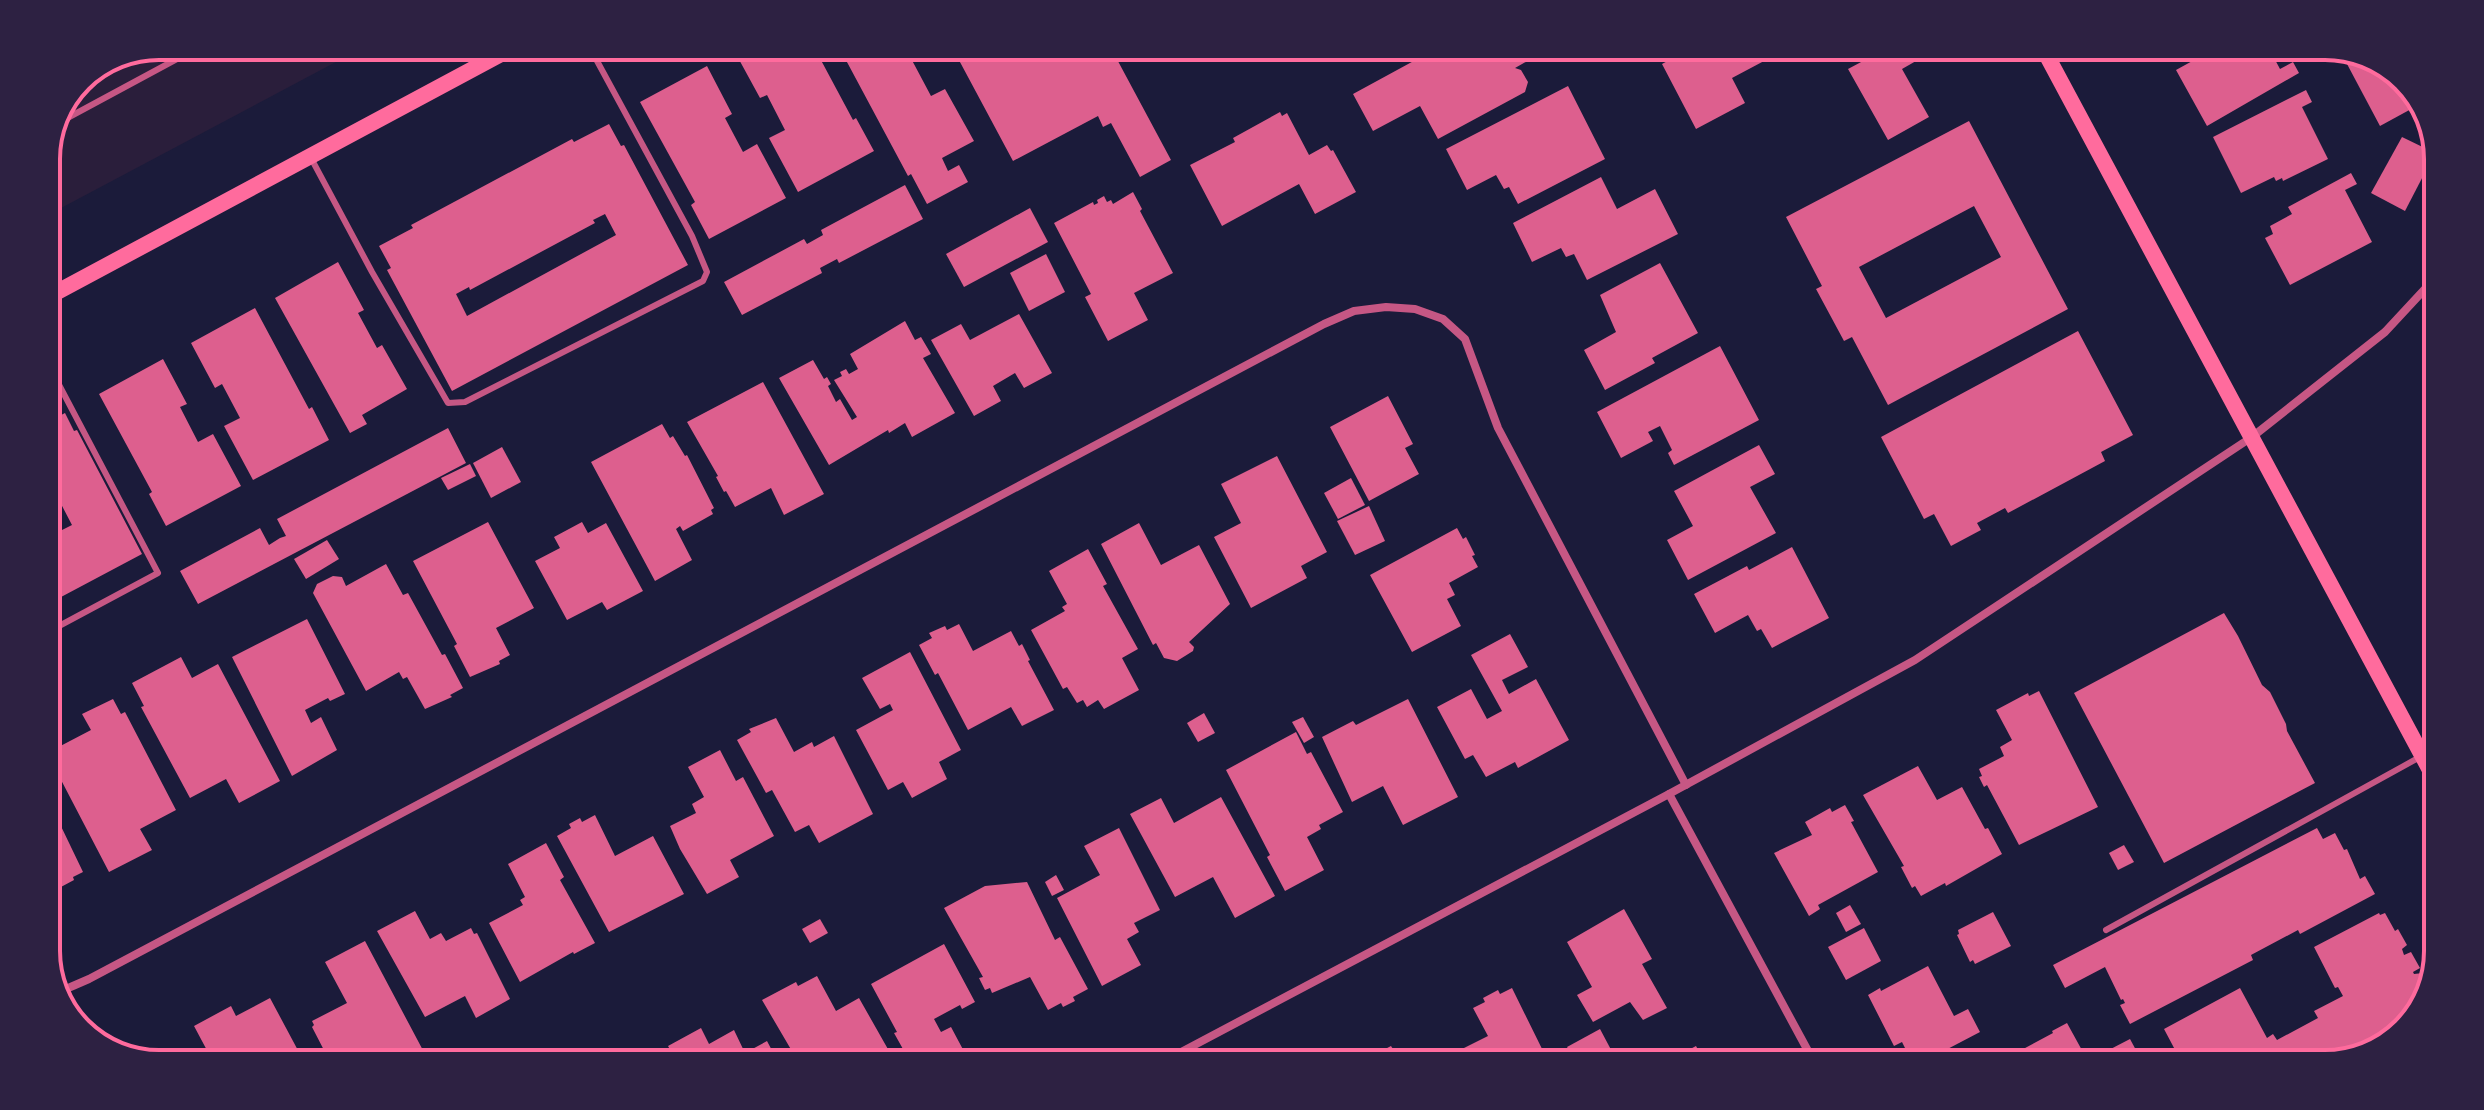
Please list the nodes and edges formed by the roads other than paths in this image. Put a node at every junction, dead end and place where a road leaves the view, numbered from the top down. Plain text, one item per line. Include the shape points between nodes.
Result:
1 (175, 60) edge
2 (474, 60) edge
3 (597, 60) edge
4 (2049, 60) edge
5 (70, 116) edge
6 (310, 156) junction
7 (2424, 290) edge
8 (60, 291) edge
9 (60, 387) edge
10 (2252, 437) junction
11 (60, 626) edge
12 (2423, 756) joint
13 (1686, 785) junction
14 (1669, 794) junction
15 (2106, 930) dead end
16 (68, 988) edge
17 (1185, 1050) edge
18 (1808, 1050) edge

1 - 5 lane
2 - 6 main road
3 - 6 lane via 707,272 703,281 465,402 448,403
4 - 10 main road
6 - 8 main road
7 - 10 street via 2385,332
9 - 11 lane via 158,573
10 - 12 main road
10 - 13 street via 1915,660
12 - 15 lane
13 - 14 street
13 - 16 street via 1498,428 1465,339 1443,319 1415,309 1354,311
14 - 17 street
14 - 18 street

